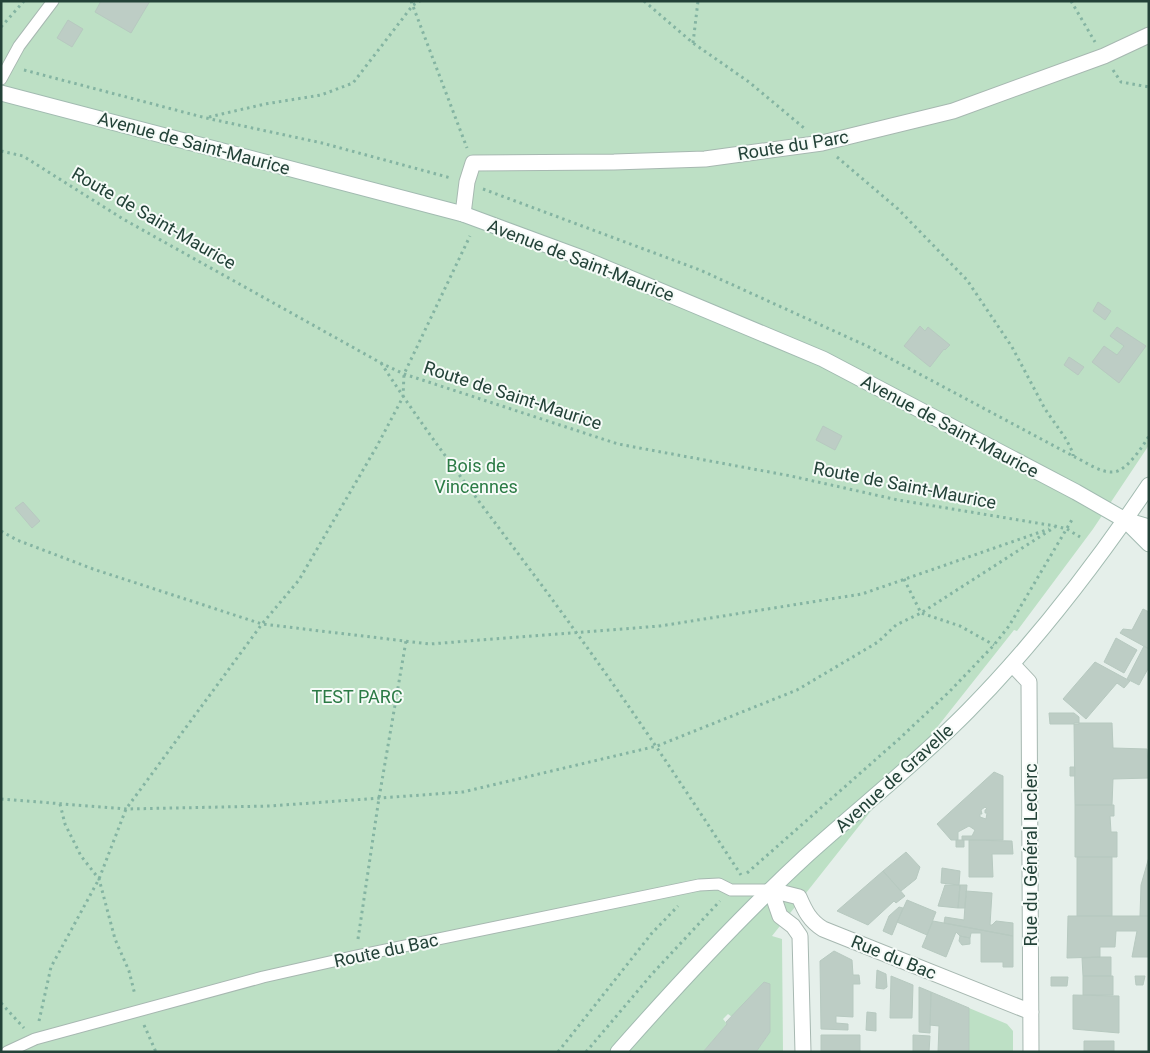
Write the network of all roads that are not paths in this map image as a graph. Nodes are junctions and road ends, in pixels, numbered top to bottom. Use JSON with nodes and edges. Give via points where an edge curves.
{"nodes":[{"id":1,"x":53,"y":1,"type":"edge"},
{"id":2,"x":1149,"y":35,"type":"edge"},
{"id":3,"x":1,"y":79,"type":"edge"},
{"id":4,"x":1,"y":92,"type":"edge"},
{"id":5,"x":464,"y":214,"type":"junction"},
{"id":6,"x":1149,"y":485,"type":"edge"},
{"id":7,"x":1125,"y":520,"type":"junction"},
{"id":8,"x":1149,"y":527,"type":"edge"},
{"id":9,"x":1149,"y":544,"type":"edge"},
{"id":10,"x":1012,"y":664,"type":"junction"},
{"id":11,"x":770,"y":890,"type":"junction"},
{"id":12,"x":817,"y":926,"type":"junction"},
{"id":13,"x":800,"y":936,"type":"junction"},
{"id":14,"x":1031,"y":1012,"type":"junction"},
{"id":15,"x":7,"y":1052,"type":"edge"},
{"id":16,"x":618,"y":1052,"type":"edge"},
{"id":17,"x":803,"y":1052,"type":"edge"},
{"id":18,"x":1031,"y":1052,"type":"edge"}],
"edges":[{"from":1,"to":3,"type":"lane","via":[[19,46]]},
{"from":2,"to":5,"type":"street","name":"Route du Parc","via":[[1104,56],[953,111],[822,143],[705,159],[473,163],[467,182]]},
{"from":4,"to":5,"type":"street","name":"Avenue de Saint-Maurice"},
{"from":5,"to":7,"type":"street","name":"Avenue de Saint-Maurice","via":[[582,258],[824,359]]},
{"from":6,"to":7,"type":"street","name":"Avenue de Gravelle"},
{"from":7,"to":8,"type":"street"},
{"from":7,"to":9,"type":"street"},
{"from":7,"to":10,"type":"street","name":"Avenue de Gravelle"},
{"from":10,"to":11,"type":"street","name":"Avenue de Gravelle","via":[[916,760]]},
{"from":10,"to":14,"type":"street","name":"Rue du Général Leclerc","via":[[1029,682]]},
{"from":11,"to":12,"type":"street","via":[[799,897]]},
{"from":11,"to":13,"type":"street","via":[[780,916]]},
{"from":11,"to":15,"type":"lane","name":"Route du Bac","via":[[731,890],[720,884],[698,885],[356,956],[35,1039]]},
{"from":11,"to":16,"type":"street","name":"Avenue de Gravelle","via":[[684,977]]},
{"from":12,"to":13,"type":"street"},
{"from":12,"to":14,"type":"street","name":"Rue du Bac"},
{"from":13,"to":17,"type":"street"},
{"from":14,"to":18,"type":"street","name":"Rue du Général Leclerc"}]}
